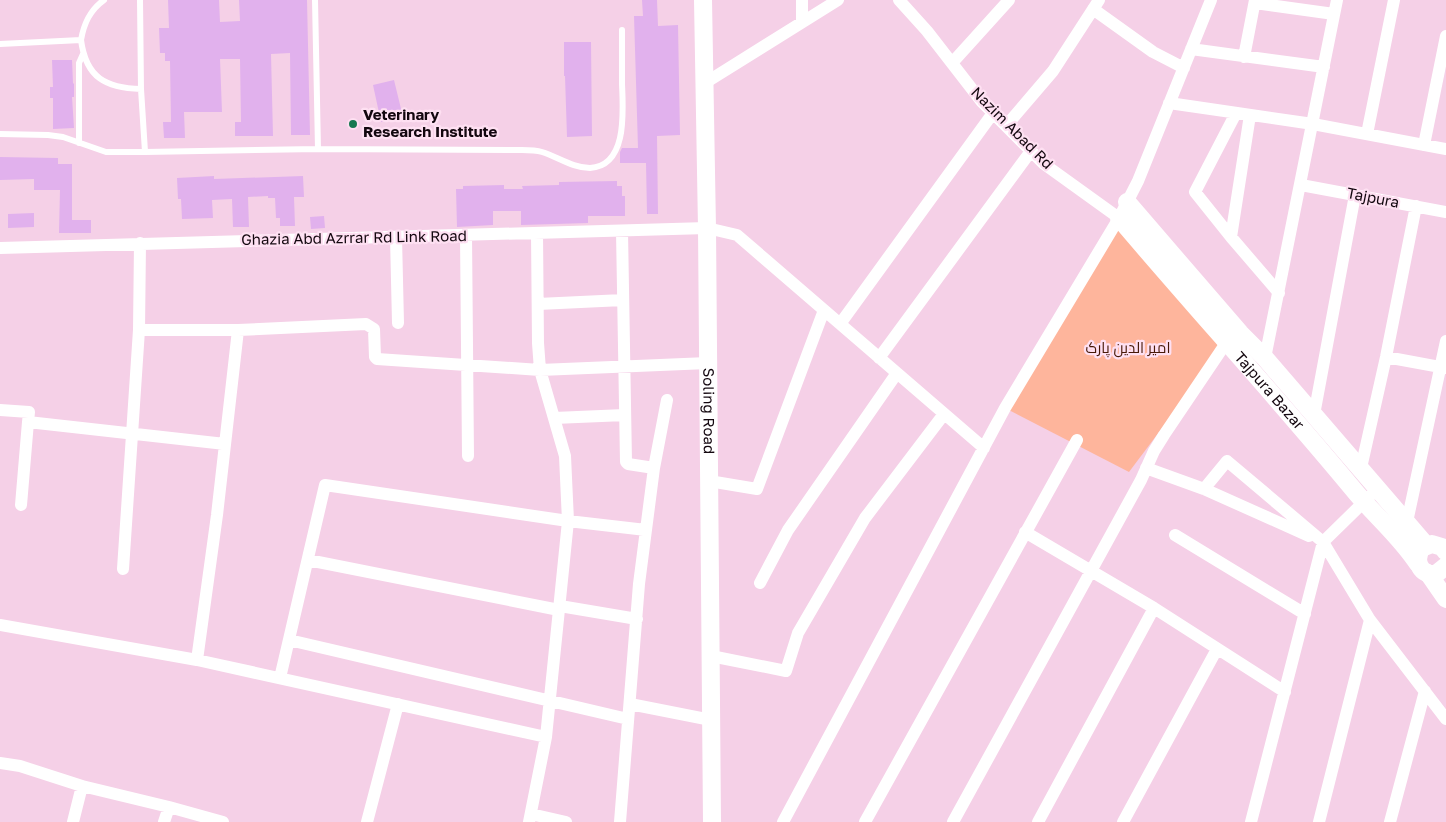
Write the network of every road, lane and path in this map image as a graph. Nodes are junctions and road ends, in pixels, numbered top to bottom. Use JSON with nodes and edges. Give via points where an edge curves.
{"nodes":[{"id":1,"x":104,"y":0,"type":"edge"},
{"id":2,"x":140,"y":0,"type":"edge"},
{"id":3,"x":315,"y":0,"type":"edge"},
{"id":4,"x":703,"y":0,"type":"edge"},
{"id":5,"x":802,"y":0,"type":"edge"},
{"id":6,"x":899,"y":0,"type":"edge"},
{"id":7,"x":1009,"y":0,"type":"edge"},
{"id":8,"x":1211,"y":0,"type":"edge"},
{"id":9,"x":1337,"y":0,"type":"edge"},
{"id":10,"x":1394,"y":0,"type":"edge"},
{"id":11,"x":1255,"y":1,"type":"edge"},
{"id":12,"x":831,"y":2,"type":"edge"},
{"id":13,"x":1096,"y":4,"type":"edge"},
{"id":14,"x":1334,"y":14,"type":"junction"},
{"id":15,"x":802,"y":22,"type":"junction"},
{"id":16,"x":622,"y":30,"type":"dead end"},
{"id":17,"x":1446,"y":36,"type":"edge"},
{"id":18,"x":81,"y":40,"type":"junction"},
{"id":19,"x":0,"y":44,"type":"edge"},
{"id":20,"x":1191,"y":50,"type":"junction"},
{"id":21,"x":82,"y":54,"type":"junction"},
{"id":22,"x":1244,"y":56,"type":"junction"},
{"id":23,"x":952,"y":62,"type":"junction"},
{"id":24,"x":1324,"y":67,"type":"junction"},
{"id":25,"x":1184,"y":68,"type":"junction"},
{"id":26,"x":705,"y":82,"type":"junction"},
{"id":27,"x":141,"y":89,"type":"junction"},
{"id":28,"x":1170,"y":102,"type":"junction"},
{"id":29,"x":1236,"y":112,"type":"junction"},
{"id":30,"x":993,"y":113,"type":"junction"},
{"id":31,"x":1250,"y":115,"type":"junction"},
{"id":32,"x":1313,"y":124,"type":"junction"},
{"id":33,"x":1006,"y":126,"type":"junction"},
{"id":34,"x":0,"y":134,"type":"edge"},
{"id":35,"x":1366,"y":134,"type":"junction"},
{"id":36,"x":79,"y":142,"type":"junction"},
{"id":37,"x":1424,"y":145,"type":"junction"},
{"id":38,"x":1446,"y":149,"type":"edge"},
{"id":39,"x":318,"y":150,"type":"junction"},
{"id":40,"x":1031,"y":151,"type":"junction"},
{"id":41,"x":145,"y":152,"type":"junction"},
{"id":42,"x":1301,"y":185,"type":"junction"},
{"id":43,"x":1355,"y":195,"type":"junction"},
{"id":44,"x":1127,"y":202,"type":"junction"},
{"id":45,"x":1416,"y":206,"type":"junction"},
{"id":46,"x":1446,"y":212,"type":"edge"},
{"id":47,"x":1119,"y":218,"type":"junction"},
{"id":48,"x":707,"y":228,"type":"junction"},
{"id":49,"x":622,"y":231,"type":"junction"},
{"id":50,"x":537,"y":233,"type":"junction"},
{"id":51,"x":466,"y":235,"type":"junction"},
{"id":52,"x":396,"y":237,"type":"junction"},
{"id":53,"x":1231,"y":237,"type":"junction"},
{"id":54,"x":140,"y":243,"type":"junction"},
{"id":55,"x":0,"y":248,"type":"edge"},
{"id":56,"x":1279,"y":293,"type":"junction"},
{"id":57,"x":624,"y":300,"type":"junction"},
{"id":58,"x":538,"y":304,"type":"junction"},
{"id":59,"x":824,"y":310,"type":"junction"},
{"id":60,"x":398,"y":323,"type":"dead end"},
{"id":61,"x":840,"y":324,"type":"junction"},
{"id":62,"x":139,"y":330,"type":"junction"},
{"id":63,"x":238,"y":330,"type":"junction"},
{"id":64,"x":1233,"y":338,"type":"junction"},
{"id":65,"x":1446,"y":341,"type":"edge"},
{"id":66,"x":1386,"y":357,"type":"junction"},
{"id":67,"x":879,"y":358,"type":"junction"},
{"id":68,"x":1265,"y":358,"type":"junction"},
{"id":69,"x":708,"y":363,"type":"junction"},
{"id":70,"x":468,"y":366,"type":"junction"},
{"id":71,"x":625,"y":366,"type":"junction"},
{"id":72,"x":1444,"y":368,"type":"edge"},
{"id":73,"x":540,"y":370,"type":"junction"},
{"id":74,"x":897,"y":373,"type":"junction"},
{"id":75,"x":668,"y":400,"type":"dead end"},
{"id":76,"x":0,"y":410,"type":"edge"},
{"id":77,"x":944,"y":414,"type":"junction"},
{"id":78,"x":625,"y":415,"type":"junction"},
{"id":79,"x":1314,"y":415,"type":"junction"},
{"id":80,"x":554,"y":418,"type":"junction"},
{"id":81,"x":28,"y":422,"type":"junction"},
{"id":82,"x":132,"y":435,"type":"junction"},
{"id":83,"x":1077,"y":440,"type":"dead end"},
{"id":84,"x":225,"y":444,"type":"junction"},
{"id":85,"x":984,"y":448,"type":"junction"},
{"id":86,"x":468,"y":456,"type":"dead end"},
{"id":87,"x":654,"y":468,"type":"junction"},
{"id":88,"x":1146,"y":468,"type":"junction"},
{"id":89,"x":1361,"y":468,"type":"junction"},
{"id":90,"x":709,"y":481,"type":"junction"},
{"id":91,"x":1378,"y":488,"type":"junction"},
{"id":92,"x":1204,"y":489,"type":"junction"},
{"id":93,"x":1363,"y":502,"type":"junction"},
{"id":94,"x":20,"y":505,"type":"dead end"},
{"id":95,"x":568,"y":521,"type":"junction"},
{"id":96,"x":1406,"y":522,"type":"junction"},
{"id":97,"x":646,"y":530,"type":"junction"},
{"id":98,"x":1026,"y":532,"type":"junction"},
{"id":99,"x":1175,"y":535,"type":"dead end"},
{"id":100,"x":1323,"y":542,"type":"junction"},
{"id":101,"x":308,"y":560,"type":"junction"},
{"id":102,"x":1442,"y":562,"type":"edge"},
{"id":103,"x":123,"y":568,"type":"dead end"},
{"id":104,"x":1091,"y":571,"type":"junction"},
{"id":105,"x":760,"y":583,"type":"dead end"},
{"id":106,"x":1446,"y":599,"type":"edge"},
{"id":107,"x":559,"y":608,"type":"junction"},
{"id":108,"x":1154,"y":608,"type":"junction"},
{"id":109,"x":1305,"y":614,"type":"junction"},
{"id":110,"x":636,"y":619,"type":"junction"},
{"id":111,"x":1370,"y":620,"type":"junction"},
{"id":112,"x":0,"y":625,"type":"edge"},
{"id":113,"x":289,"y":640,"type":"junction"},
{"id":114,"x":1217,"y":648,"type":"junction"},
{"id":115,"x":711,"y":656,"type":"junction"},
{"id":116,"x":197,"y":660,"type":"junction"},
{"id":117,"x":280,"y":678,"type":"junction"},
{"id":118,"x":1425,"y":691,"type":"junction"},
{"id":119,"x":1285,"y":692,"type":"junction"},
{"id":120,"x":550,"y":700,"type":"junction"},
{"id":121,"x":398,"y":704,"type":"junction"},
{"id":122,"x":630,"y":704,"type":"junction"},
{"id":123,"x":628,"y":718,"type":"junction"},
{"id":124,"x":1446,"y":719,"type":"edge"},
{"id":125,"x":711,"y":720,"type":"junction"},
{"id":126,"x":546,"y":737,"type":"junction"},
{"id":127,"x":0,"y":763,"type":"edge"},
{"id":128,"x":82,"y":786,"type":"junction"},
{"id":129,"x":169,"y":807,"type":"junction"},
{"id":130,"x":530,"y":818,"type":"edge"},
{"id":131,"x":72,"y":822,"type":"edge"},
{"id":132,"x":164,"y":822,"type":"edge"},
{"id":133,"x":223,"y":822,"type":"edge"},
{"id":134,"x":367,"y":822,"type":"edge"},
{"id":135,"x":566,"y":822,"type":"edge"},
{"id":136,"x":620,"y":822,"type":"edge"},
{"id":137,"x":712,"y":822,"type":"edge"},
{"id":138,"x":783,"y":822,"type":"edge"},
{"id":139,"x":865,"y":822,"type":"edge"},
{"id":140,"x":953,"y":822,"type":"edge"},
{"id":141,"x":1038,"y":822,"type":"edge"},
{"id":142,"x":1123,"y":822,"type":"edge"},
{"id":143,"x":1251,"y":822,"type":"edge"},
{"id":144,"x":1319,"y":822,"type":"edge"},
{"id":145,"x":1390,"y":822,"type":"edge"}],
"edges":[{"from":1,"to":18,"type":"lane","via":[[89,15]]},
{"from":2,"to":27,"type":"lane"},
{"from":3,"to":39,"type":"lane"},
{"from":4,"to":26,"type":"street","name":"Soling Road"},
{"from":5,"to":15,"type":"street"},
{"from":6,"to":23,"type":"street","name":"Nazim Abad Rd"},
{"from":7,"to":23,"type":"street"},
{"from":8,"to":20,"type":"street"},
{"from":9,"to":14,"type":"street"},
{"from":10,"to":35,"type":"street"},
{"from":11,"to":14,"type":"street"},
{"from":11,"to":22,"type":"street"},
{"from":12,"to":15,"type":"street"},
{"from":13,"to":25,"type":"street","via":[[1153,52]]},
{"from":13,"to":33,"type":"street","via":[[1053,71]]},
{"from":14,"to":24,"type":"street"},
{"from":15,"to":26,"type":"street"},
{"from":16,"to":39,"type":"lane","via":[[623,119],[620,140],[608,162],[599,166],[588,168],[541,151]]},
{"from":17,"to":37,"type":"street"},
{"from":18,"to":19,"type":"lane"},
{"from":18,"to":21,"type":"lane"},
{"from":20,"to":22,"type":"street"},
{"from":20,"to":25,"type":"street"},
{"from":21,"to":27,"type":"lane","via":[[100,80],[112,86]]},
{"from":21,"to":36,"type":"lane","via":[[79,63]]},
{"from":22,"to":24,"type":"street"},
{"from":23,"to":30,"type":"street","name":"Nazim Abad Rd"},
{"from":24,"to":32,"type":"street"},
{"from":25,"to":28,"type":"street"},
{"from":26,"to":48,"type":"street","name":"Soling Road"},
{"from":27,"to":41,"type":"lane"},
{"from":28,"to":29,"type":"street"},
{"from":28,"to":44,"type":"street"},
{"from":29,"to":31,"type":"street"},
{"from":29,"to":53,"type":"street","via":[[1195,192]]},
{"from":30,"to":33,"type":"street","name":"Nazim Abad Rd"},
{"from":30,"to":61,"type":"street"},
{"from":31,"to":32,"type":"street"},
{"from":31,"to":53,"type":"street"},
{"from":32,"to":35,"type":"street"},
{"from":32,"to":42,"type":"street"},
{"from":33,"to":40,"type":"street","name":"Nazim Abad Rd"},
{"from":34,"to":36,"type":"lane","via":[[48,135]]},
{"from":35,"to":37,"type":"street"},
{"from":36,"to":41,"type":"lane","via":[[106,152]]},
{"from":37,"to":38,"type":"street"},
{"from":39,"to":41,"type":"lane"},
{"from":40,"to":47,"type":"street","name":"Nazim Abad Rd"},
{"from":40,"to":67,"type":"street"},
{"from":42,"to":43,"type":"street","name":"Tajpura"},
{"from":42,"to":56,"type":"street"},
{"from":43,"to":45,"type":"street","name":"Tajpura"},
{"from":43,"to":79,"type":"street"},
{"from":44,"to":47,"type":"street"},
{"from":44,"to":64,"type":"street","name":"Tajpura Bazar"},
{"from":45,"to":46,"type":"street","name":"Tajpura"},
{"from":45,"to":66,"type":"street"},
{"from":47,"to":64,"type":"street","name":"Tajpura Bazar"},
{"from":47,"to":85,"type":"street"},
{"from":48,"to":49,"type":"street","name":"Ghazia Abd Azrrar Rd Link Road"},
{"from":48,"to":59,"type":"street","name":"Ghazia Abd Azrrar Rd Link Road","via":[[737,235]]},
{"from":48,"to":69,"type":"street","name":"Soling Road"},
{"from":49,"to":50,"type":"street","name":"Ghazia Abd Azrrar Rd Link Road"},
{"from":49,"to":57,"type":"street"},
{"from":50,"to":51,"type":"street","name":"Ghazia Abd Azrrar Rd Link Road"},
{"from":50,"to":58,"type":"street"},
{"from":51,"to":52,"type":"street","name":"Ghazia Abd Azrrar Rd Link Road"},
{"from":51,"to":70,"type":"street"},
{"from":52,"to":54,"type":"street","name":"Ghazia Abd Azrrar Rd Link Road"},
{"from":52,"to":60,"type":"street"},
{"from":53,"to":56,"type":"street"},
{"from":54,"to":55,"type":"street","name":"Ghazia Abd Azrrar Rd Link Road"},
{"from":54,"to":62,"type":"street"},
{"from":56,"to":68,"type":"street"},
{"from":57,"to":58,"type":"street"},
{"from":57,"to":71,"type":"street"},
{"from":58,"to":73,"type":"street"},
{"from":59,"to":61,"type":"street","name":"Ghazia Abd Azrrar Rd Link Road"},
{"from":59,"to":90,"type":"street","via":[[757,489]]},
{"from":61,"to":67,"type":"street","name":"Ghazia Abd Azrrar Rd Link Road"},
{"from":62,"to":63,"type":"street"},
{"from":62,"to":82,"type":"street"},
{"from":63,"to":70,"type":"street","via":[[366,324],[374,329],[377,360]]},
{"from":63,"to":84,"type":"street"},
{"from":64,"to":68,"type":"street","name":"Tajpura Bazar"},
{"from":64,"to":88,"type":"street","via":[[1164,435]]},
{"from":64,"to":93,"type":"street","name":"Tajpura Bazar","via":[[1266,385]]},
{"from":65,"to":72,"type":"street"},
{"from":66,"to":72,"type":"street"},
{"from":66,"to":89,"type":"street"},
{"from":67,"to":74,"type":"street","name":"Ghazia Abd Azrrar Rd Link Road"},
{"from":68,"to":79,"type":"street","name":"Tajpura Bazar"},
{"from":69,"to":71,"type":"street"},
{"from":69,"to":90,"type":"street","name":"Soling Road"},
{"from":70,"to":73,"type":"street"},
{"from":70,"to":86,"type":"street"},
{"from":71,"to":73,"type":"street"},
{"from":71,"to":78,"type":"street"},
{"from":72,"to":96,"type":"street"},
{"from":73,"to":80,"type":"street"},
{"from":74,"to":77,"type":"street","name":"Ghazia Abd Azrrar Rd Link Road"},
{"from":74,"to":105,"type":"street","via":[[788,530]]},
{"from":75,"to":87,"type":"street"},
{"from":76,"to":81,"type":"street","via":[[29,412]]},
{"from":77,"to":85,"type":"street","name":"Ghazia Abd Azrrar Rd Link Road"},
{"from":77,"to":115,"type":"street","via":[[865,518],[798,633],[786,671]]},
{"from":78,"to":80,"type":"street"},
{"from":78,"to":87,"type":"street","via":[[626,462]]},
{"from":79,"to":89,"type":"street","name":"Tajpura Bazar"},
{"from":80,"to":95,"type":"street","via":[[565,456]]},
{"from":81,"to":82,"type":"street"},
{"from":81,"to":94,"type":"street"},
{"from":82,"to":84,"type":"street"},
{"from":82,"to":103,"type":"street"},
{"from":83,"to":98,"type":"street"},
{"from":84,"to":116,"type":"street"},
{"from":85,"to":138,"type":"street"},
{"from":87,"to":97,"type":"street"},
{"from":88,"to":92,"type":"street"},
{"from":88,"to":104,"type":"street"},
{"from":89,"to":91,"type":"street","name":"Tajpura Bazar"},
{"from":90,"to":115,"type":"street","name":"Soling Road"},
{"from":91,"to":93,"type":"street"},
{"from":91,"to":96,"type":"street","name":"Tajpura Bazar"},
{"from":92,"to":100,"type":"street"},
{"from":92,"to":100,"type":"street","via":[[1227,461]]},
{"from":93,"to":100,"type":"street"},
{"from":93,"to":102,"type":"street","name":"Tajpura Bazar"},
{"from":95,"to":97,"type":"street"},
{"from":95,"to":101,"type":"street","via":[[328,485],[324,487]]},
{"from":95,"to":107,"type":"street"},
{"from":96,"to":102,"type":"street","name":"Tajpura Bazar","via":[[1426,545],[1419,553]]},
{"from":97,"to":110,"type":"street"},
{"from":98,"to":104,"type":"street"},
{"from":98,"to":139,"type":"street"},
{"from":99,"to":109,"type":"street"},
{"from":100,"to":109,"type":"street"},
{"from":100,"to":111,"type":"street"},
{"from":101,"to":107,"type":"street"},
{"from":101,"to":113,"type":"street"},
{"from":102,"to":106,"type":"street","name":"Tajpura Bazar"},
{"from":104,"to":108,"type":"street"},
{"from":104,"to":140,"type":"street"},
{"from":107,"to":110,"type":"street"},
{"from":107,"to":120,"type":"street"},
{"from":108,"to":114,"type":"street"},
{"from":108,"to":141,"type":"street"},
{"from":109,"to":119,"type":"street"},
{"from":110,"to":122,"type":"street"},
{"from":111,"to":118,"type":"street"},
{"from":111,"to":144,"type":"street"},
{"from":112,"to":116,"type":"street"},
{"from":113,"to":117,"type":"street"},
{"from":113,"to":120,"type":"street"},
{"from":114,"to":119,"type":"street"},
{"from":114,"to":142,"type":"street"},
{"from":115,"to":125,"type":"street","name":"Soling Road"},
{"from":116,"to":117,"type":"street"},
{"from":117,"to":121,"type":"street"},
{"from":118,"to":124,"type":"street"},
{"from":118,"to":145,"type":"street"},
{"from":119,"to":143,"type":"street"},
{"from":120,"to":123,"type":"street"},
{"from":120,"to":126,"type":"street"},
{"from":121,"to":126,"type":"street"},
{"from":121,"to":134,"type":"street"},
{"from":122,"to":123,"type":"street"},
{"from":122,"to":125,"type":"street"},
{"from":123,"to":136,"type":"street"},
{"from":125,"to":137,"type":"street","name":"Soling Road"},
{"from":126,"to":130,"type":"street"},
{"from":127,"to":128,"type":"street","via":[[20,766]]},
{"from":128,"to":129,"type":"street"},
{"from":128,"to":131,"type":"street"},
{"from":129,"to":132,"type":"street"},
{"from":129,"to":133,"type":"street"},
{"from":130,"to":135,"type":"street"}]}
